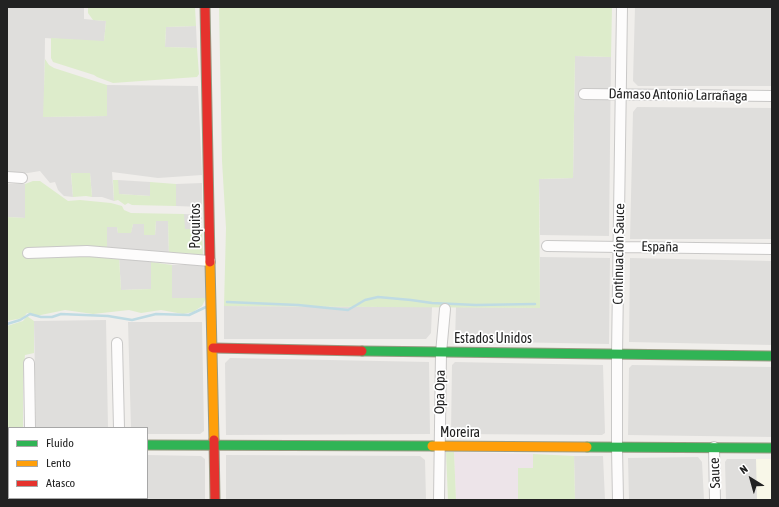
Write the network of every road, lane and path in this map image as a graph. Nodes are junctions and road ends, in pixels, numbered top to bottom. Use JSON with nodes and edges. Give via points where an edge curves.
{"nodes":[{"id":1,"x":205,"y":7,"type":"edge"},
{"id":2,"x":622,"y":7,"type":"edge"},
{"id":3,"x":584,"y":94,"type":"dead end"},
{"id":4,"x":621,"y":94,"type":"junction"},
{"id":5,"x":772,"y":96,"type":"edge"},
{"id":6,"x":7,"y":177,"type":"edge"},
{"id":7,"x":22,"y":178,"type":"dead end"},
{"id":8,"x":548,"y":246,"type":"dead end"},
{"id":9,"x":619,"y":246,"type":"junction"},
{"id":10,"x":772,"y":249,"type":"edge"},
{"id":11,"x":28,"y":253,"type":"dead end"},
{"id":12,"x":210,"y":261,"type":"junction"},
{"id":13,"x":445,"y":309,"type":"dead end"},
{"id":14,"x":117,"y":343,"type":"dead end"},
{"id":15,"x":213,"y":348,"type":"junction"},
{"id":16,"x":441,"y":353,"type":"junction"},
{"id":17,"x":617,"y":354,"type":"junction"},
{"id":18,"x":772,"y":356,"type":"edge"},
{"id":19,"x":29,"y":363,"type":"dead end"},
{"id":20,"x":30,"y":427,"type":"edge"},
{"id":21,"x":119,"y":427,"type":"edge"},
{"id":22,"x":148,"y":445,"type":"edge"},
{"id":23,"x":214,"y":445,"type":"junction"},
{"id":24,"x":440,"y":447,"type":"junction"},
{"id":25,"x":714,"y":447,"type":"junction"},
{"id":26,"x":617,"y":448,"type":"junction"},
{"id":27,"x":772,"y":448,"type":"edge"},
{"id":28,"x":215,"y":500,"type":"edge"},
{"id":29,"x":439,"y":500,"type":"edge"},
{"id":30,"x":618,"y":500,"type":"edge"},
{"id":31,"x":715,"y":500,"type":"edge"}],
"edges":[{"from":1,"to":12,"type":"street","name":"Poquitos"},
{"from":2,"to":4,"type":"street","name":"Continuación Sauce"},
{"from":3,"to":4,"type":"street","name":"Dámaso Antonio Larrañaga"},
{"from":4,"to":5,"type":"street","name":"Dámaso Antonio Larrañaga"},
{"from":4,"to":9,"type":"street","name":"Continuación Sauce"},
{"from":6,"to":7,"type":"street"},
{"from":8,"to":9,"type":"street","name":"España"},
{"from":9,"to":10,"type":"street","name":"España"},
{"from":9,"to":17,"type":"street","name":"Continuación Sauce"},
{"from":11,"to":12,"type":"street","via":[[87,251]]},
{"from":12,"to":15,"type":"street","name":"Poquitos"},
{"from":13,"to":16,"type":"street","name":"Opa Opa"},
{"from":14,"to":21,"type":"street"},
{"from":15,"to":16,"type":"street","name":"Estados Unidos"},
{"from":15,"to":23,"type":"street","name":"Poquitos"},
{"from":16,"to":17,"type":"street","name":"Estados Unidos"},
{"from":16,"to":24,"type":"street","name":"Opa Opa"},
{"from":17,"to":18,"type":"street","name":"Estados Unidos"},
{"from":17,"to":26,"type":"street","name":"Continuación Sauce"},
{"from":19,"to":20,"type":"street"},
{"from":22,"to":23,"type":"street","name":"Moreira"},
{"from":23,"to":24,"type":"street","name":"Moreira"},
{"from":23,"to":28,"type":"street","name":"Poquitos"},
{"from":24,"to":26,"type":"street","name":"Moreira"},
{"from":24,"to":29,"type":"street","name":"Opa Opa"},
{"from":25,"to":26,"type":"street","name":"Moreira"},
{"from":25,"to":27,"type":"street","name":"Moreira"},
{"from":25,"to":31,"type":"street","name":"Sauce"},
{"from":26,"to":30,"type":"street","name":"Continuación Sauce"}]}
